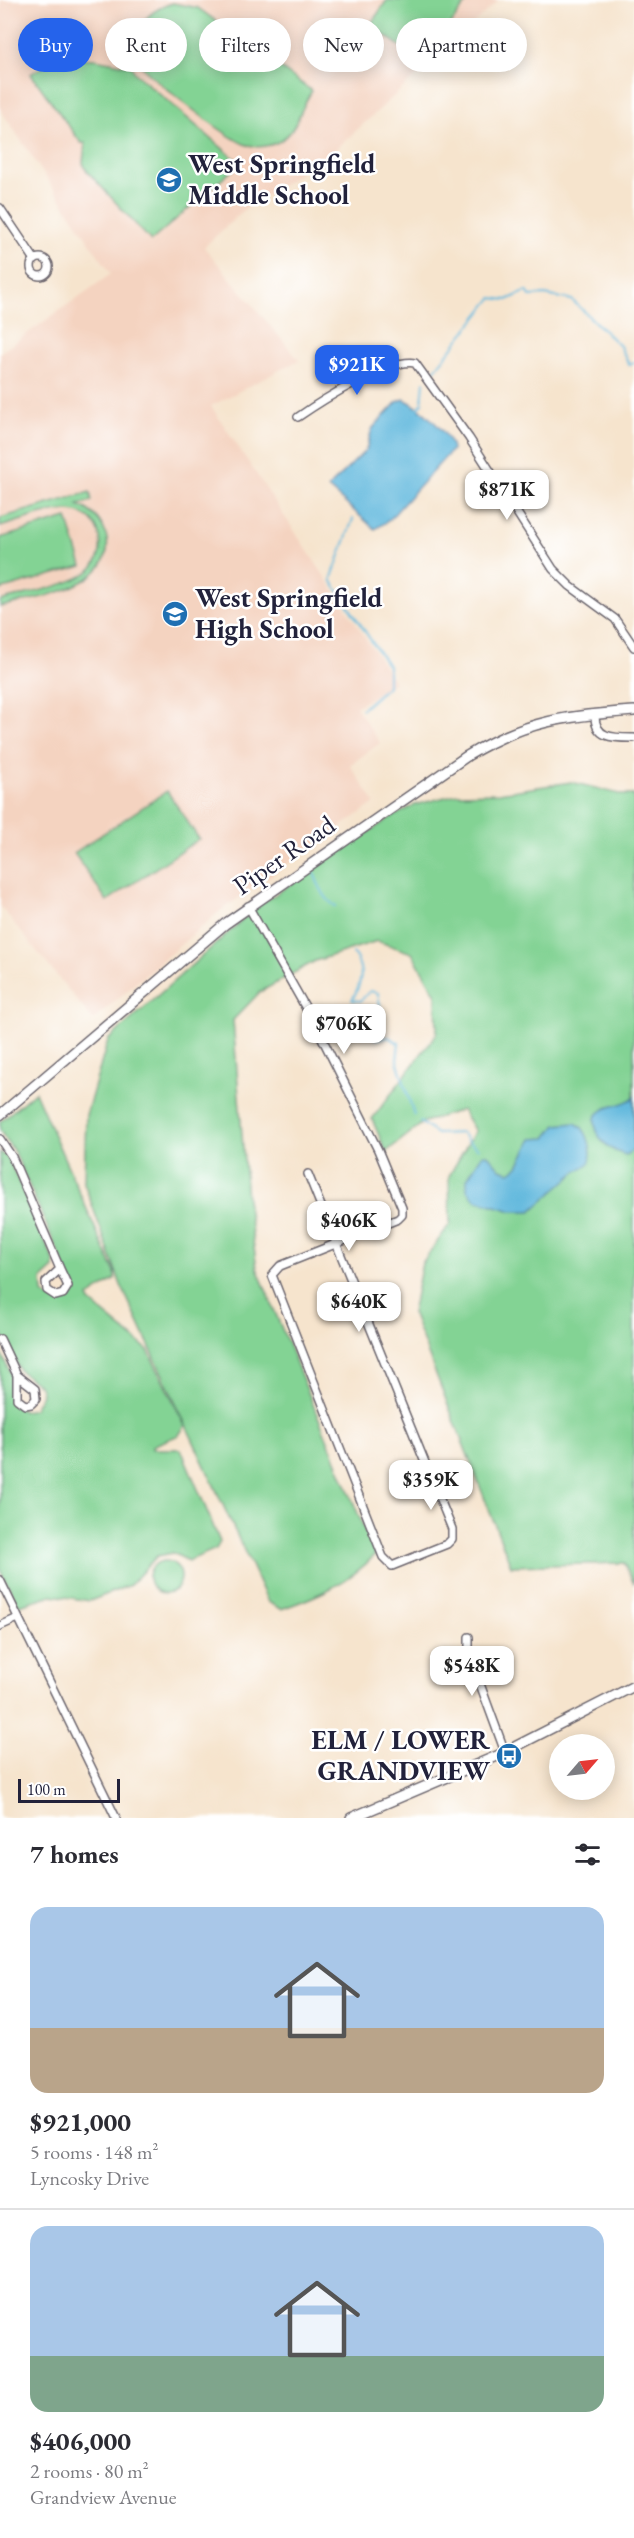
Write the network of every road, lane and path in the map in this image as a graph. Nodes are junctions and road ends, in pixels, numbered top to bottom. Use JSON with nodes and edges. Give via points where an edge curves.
{"nodes":[{"id":1,"x":0,"y":208,"type":"edge"},
{"id":2,"x":34,"y":260,"type":"dead end"},
{"id":3,"x":298,"y":417,"type":"dead end"},
{"id":4,"x":634,"y":647,"type":"edge"},
{"id":5,"x":634,"y":711,"type":"edge"},
{"id":6,"x":595,"y":714,"type":"junction"},
{"id":7,"x":634,"y":738,"type":"edge"},
{"id":8,"x":248,"y":906,"type":"junction"},
{"id":9,"x":0,"y":1115,"type":"edge"},
{"id":10,"x":0,"y":1139,"type":"edge"},
{"id":11,"x":308,"y":1174,"type":"dead end"},
{"id":12,"x":336,"y":1244,"type":"junction"},
{"id":13,"x":60,"y":1269,"type":"dead end"},
{"id":14,"x":0,"y":1339,"type":"edge"},
{"id":15,"x":17,"y":1375,"type":"dead end"},
{"id":16,"x":0,"y":1580,"type":"edge"},
{"id":17,"x":18,"y":1618,"type":"junction"},
{"id":18,"x":0,"y":1626,"type":"edge"},
{"id":19,"x":469,"y":1637,"type":"dead end"},
{"id":20,"x":634,"y":1686,"type":"edge"},
{"id":21,"x":505,"y":1752,"type":"junction"},
{"id":22,"x":364,"y":1816,"type":"edge"},
{"id":23,"x":116,"y":1818,"type":"edge"},
{"id":24,"x":351,"y":1818,"type":"edge"}],
"edges":[{"from":1,"to":2,"type":"street"},
{"from":3,"to":4,"type":"street","via":[[371,375],[397,363],[415,363],[470,438],[553,569],[615,619]]},
{"from":5,"to":6,"type":"main road","name":"Piper Road"},
{"from":6,"to":7,"type":"street","via":[[594,724],[607,737]]},
{"from":6,"to":8,"type":"main road","name":"Piper Road","via":[[536,723],[484,746]]},
{"from":8,"to":9,"type":"main road","name":"Piper Road"},
{"from":8,"to":12,"type":"street","via":[[299,993],[402,1206],[402,1215]]},
{"from":10,"to":13,"type":"street"},
{"from":11,"to":12,"type":"street"},
{"from":12,"to":12,"type":"street","via":[[277,1268],[272,1275],[383,1557],[390,1565],[440,1548],[452,1540],[452,1529]]},
{"from":14,"to":15,"type":"street"},
{"from":16,"to":17,"type":"street"},
{"from":17,"to":18,"type":"street"},
{"from":17,"to":23,"type":"street"},
{"from":19,"to":21,"type":"street","via":[[469,1653]]},
{"from":20,"to":21,"type":"main road"},
{"from":21,"to":22,"type":"main road"},
{"from":22,"to":24,"type":"main road"}]}
